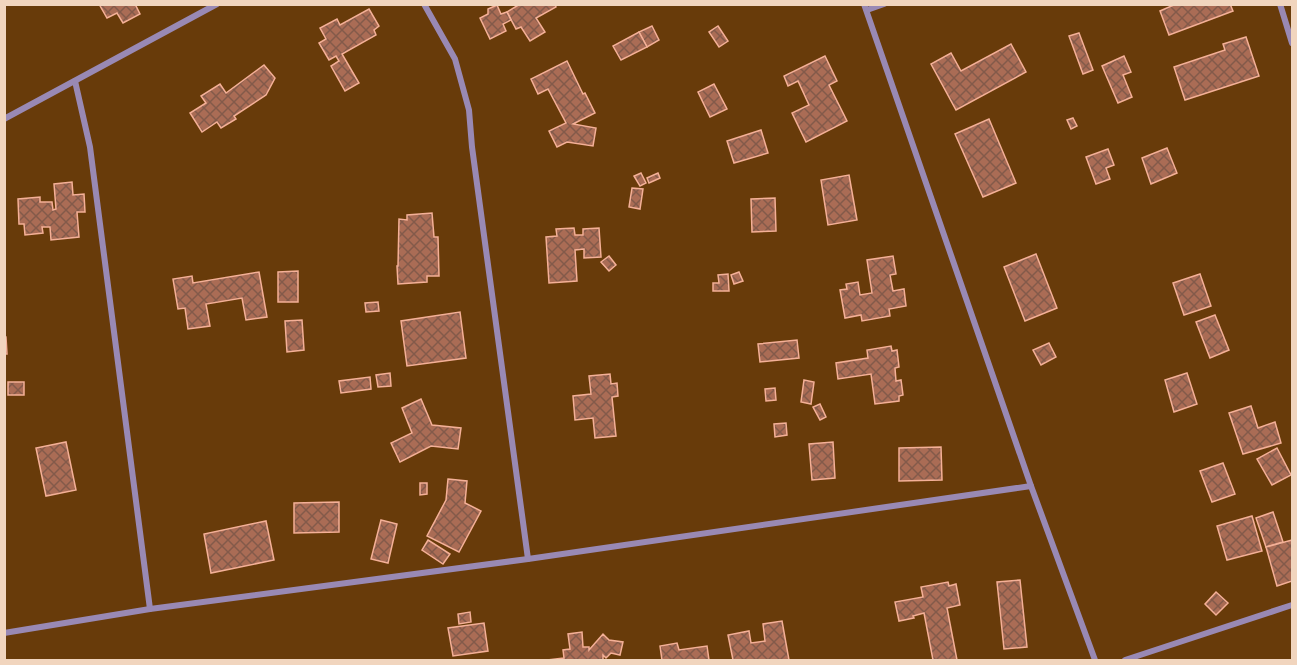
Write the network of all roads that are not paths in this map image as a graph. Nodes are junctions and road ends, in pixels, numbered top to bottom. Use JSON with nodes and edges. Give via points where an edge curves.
{"nodes":[{"id":1,"x":217,"y":4,"type":"edge"},
{"id":2,"x":424,"y":4,"type":"edge"},
{"id":3,"x":884,"y":4,"type":"edge"},
{"id":4,"x":1280,"y":4,"type":"edge"},
{"id":5,"x":866,"y":7,"type":"edge"},
{"id":6,"x":1293,"y":43,"type":"edge"},
{"id":7,"x":75,"y":81,"type":"junction"},
{"id":8,"x":4,"y":119,"type":"edge"},
{"id":9,"x":1031,"y":486,"type":"junction"},
{"id":10,"x":528,"y":559,"type":"junction"},
{"id":11,"x":1293,"y":605,"type":"edge"},
{"id":12,"x":150,"y":609,"type":"junction"},
{"id":13,"x":4,"y":633,"type":"edge"},
{"id":14,"x":1095,"y":660,"type":"edge"},
{"id":15,"x":1125,"y":660,"type":"edge"}],
"edges":[{"from":1,"to":7,"type":"street"},
{"from":2,"to":10,"type":"street","via":[[455,59],[469,110]]},
{"from":3,"to":5,"type":"street"},
{"from":4,"to":6,"type":"street"},
{"from":5,"to":9,"type":"street"},
{"from":7,"to":8,"type":"street"},
{"from":7,"to":12,"type":"street","via":[[90,147]]},
{"from":9,"to":10,"type":"street"},
{"from":9,"to":14,"type":"street"},
{"from":10,"to":12,"type":"street"},
{"from":11,"to":15,"type":"street"},
{"from":12,"to":13,"type":"street"}]}
